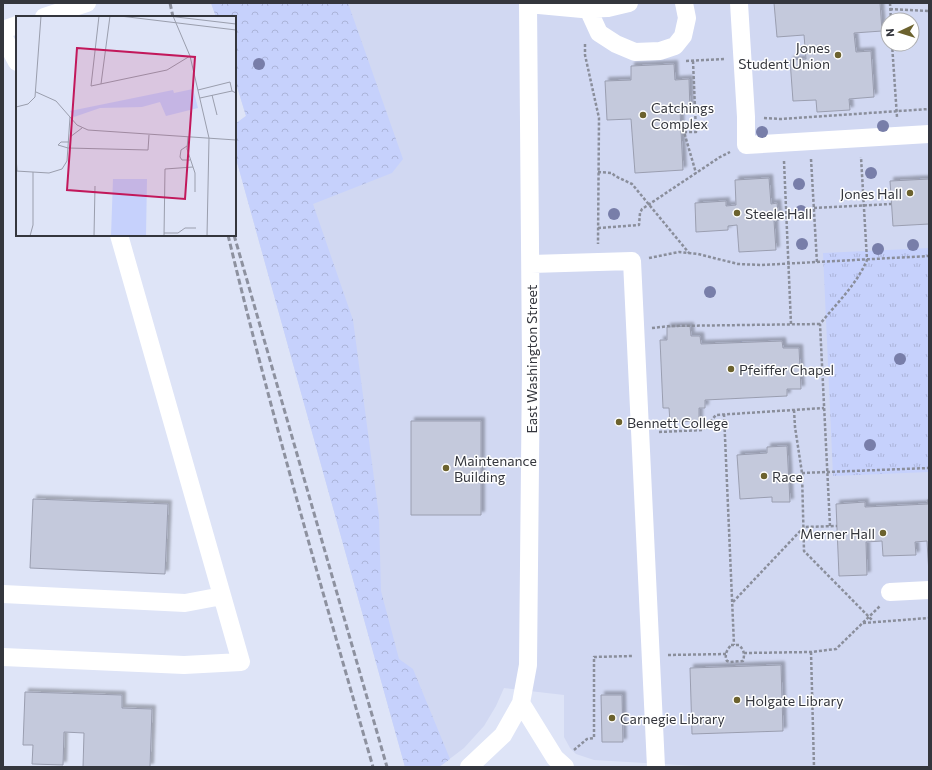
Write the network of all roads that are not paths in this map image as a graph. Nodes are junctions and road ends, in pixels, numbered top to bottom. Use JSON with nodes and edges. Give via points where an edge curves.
{"nodes":[{"id":1,"x":87,"y":3,"type":"edge"},
{"id":2,"x":528,"y":3,"type":"edge"},
{"id":3,"x":629,"y":3,"type":"edge"},
{"id":4,"x":684,"y":3,"type":"edge"},
{"id":5,"x":739,"y":3,"type":"edge"},
{"id":6,"x":588,"y":9,"type":"junction"},
{"id":7,"x":47,"y":16,"type":"edge"},
{"id":8,"x":16,"y":26,"type":"edge"},
{"id":9,"x":3,"y":30,"type":"edge"},
{"id":10,"x":3,"y":36,"type":"edge"},
{"id":11,"x":16,"y":60,"type":"edge"},
{"id":12,"x":929,"y":134,"type":"edge"},
{"id":13,"x":119,"y":236,"type":"edge"},
{"id":14,"x":531,"y":264,"type":"junction"},
{"id":15,"x":929,"y":590,"type":"edge"},
{"id":16,"x":890,"y":592,"type":"road end"},
{"id":17,"x":3,"y":594,"type":"edge"},
{"id":18,"x":222,"y":596,"type":"junction"},
{"id":19,"x":3,"y":657,"type":"edge"},
{"id":20,"x":520,"y":703,"type":"junction"},
{"id":21,"x":568,"y":760,"type":"edge"},
{"id":22,"x":469,"y":767,"type":"edge"},
{"id":23,"x":656,"y":767,"type":"edge"}],
"edges":[{"from":1,"to":7,"type":"street"},
{"from":2,"to":6,"type":"street"},
{"from":2,"to":14,"type":"street","name":"East Washington Street"},
{"from":3,"to":6,"type":"street"},
{"from":4,"to":6,"type":"street","via":[[687,18],[683,36],[675,46],[660,51],[635,52],[616,44],[599,33]]},
{"from":5,"to":12,"type":"street","via":[[746,145]]},
{"from":8,"to":9,"type":"street"},
{"from":10,"to":11,"type":"street"},
{"from":13,"to":18,"type":"street"},
{"from":14,"to":20,"type":"street","name":"East Washington Street","via":[[528,665]]},
{"from":14,"to":23,"type":"street","via":[[632,261]]},
{"from":15,"to":16,"type":"street"},
{"from":17,"to":18,"type":"street","via":[[185,603]]},
{"from":18,"to":19,"type":"street","via":[[241,662],[184,665]]},
{"from":20,"to":21,"type":"street","via":[[555,758]]},
{"from":20,"to":22,"type":"street","name":"East Washington Street","via":[[503,735]]}]}
